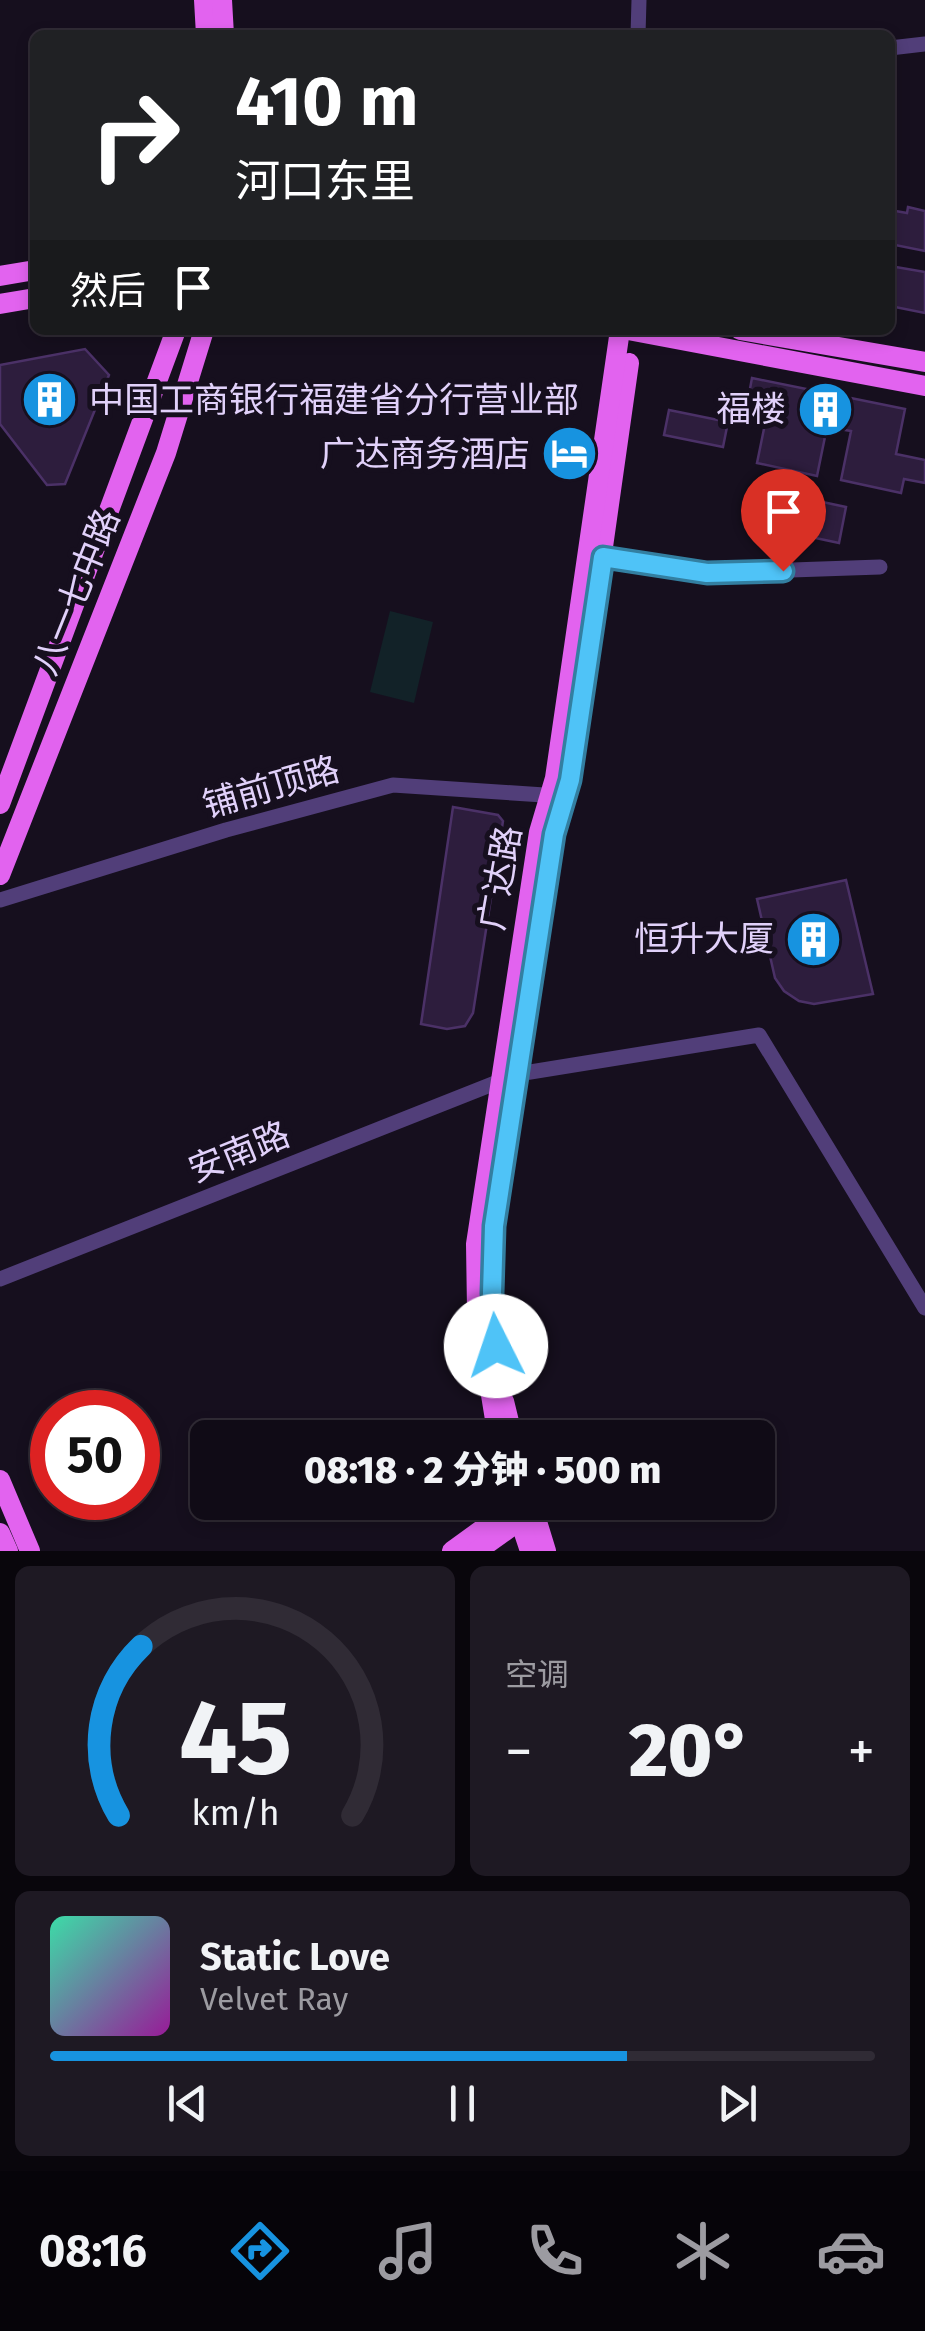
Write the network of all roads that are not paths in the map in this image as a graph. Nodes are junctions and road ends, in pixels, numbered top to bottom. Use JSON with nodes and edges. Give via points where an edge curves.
{"nodes":[{"id":1,"x":204,"y":0,"type":"edge"},
{"id":2,"x":222,"y":0,"type":"edge"},
{"id":3,"x":639,"y":0,"type":"edge"},
{"id":4,"x":206,"y":30,"type":"edge"},
{"id":5,"x":224,"y":30,"type":"edge"},
{"id":6,"x":638,"y":30,"type":"edge"},
{"id":7,"x":925,"y":44,"type":"edge"},
{"id":8,"x":895,"y":47,"type":"edge"},
{"id":9,"x":30,"y":271,"type":"edge"},
{"id":10,"x":0,"y":276,"type":"edge"},
{"id":11,"x":30,"y":299,"type":"edge"},
{"id":12,"x":0,"y":304,"type":"edge"},
{"id":13,"x":157,"y":335,"type":"edge"},
{"id":14,"x":174,"y":335,"type":"edge"},
{"id":15,"x":203,"y":335,"type":"edge"},
{"id":16,"x":218,"y":335,"type":"edge"},
{"id":17,"x":628,"y":335,"type":"edge"},
{"id":18,"x":628,"y":335,"type":"edge"},
{"id":19,"x":655,"y":335,"type":"edge"},
{"id":20,"x":769,"y":335,"type":"edge"},
{"id":21,"x":925,"y":362,"type":"edge"},
{"id":22,"x":164,"y":365,"type":"junction"},
{"id":23,"x":194,"y":370,"type":"junction"},
{"id":24,"x":925,"y":386,"type":"edge"},
{"id":25,"x":603,"y":557,"type":"junction"},
{"id":26,"x":880,"y":567,"type":"dead end"},
{"id":27,"x":558,"y":796,"type":"junction"},
{"id":28,"x":0,"y":804,"type":"edge"},
{"id":29,"x":0,"y":875,"type":"edge"},
{"id":30,"x":0,"y":900,"type":"edge"},
{"id":31,"x":509,"y":1077,"type":"junction"},
{"id":32,"x":0,"y":1279,"type":"edge"},
{"id":33,"x":925,"y":1308,"type":"edge"},
{"id":34,"x":495,"y":1420,"type":"edge"},
{"id":35,"x":509,"y":1420,"type":"edge"},
{"id":36,"x":0,"y":1480,"type":"edge"},
{"id":37,"x":502,"y":1520,"type":"edge"},
{"id":38,"x":509,"y":1520,"type":"edge"},
{"id":39,"x":524,"y":1520,"type":"edge"},
{"id":40,"x":529,"y":1520,"type":"edge"},
{"id":41,"x":0,"y":1533,"type":"edge"},
{"id":42,"x":8,"y":1551,"type":"edge"},
{"id":43,"x":30,"y":1551,"type":"edge"},
{"id":44,"x":452,"y":1551,"type":"edge"},
{"id":45,"x":477,"y":1551,"type":"edge"},
{"id":46,"x":530,"y":1551,"type":"edge"},
{"id":47,"x":546,"y":1551,"type":"edge"}],
"edges":[{"from":1,"to":4,"type":"main road"},
{"from":2,"to":5,"type":"main road"},
{"from":3,"to":6,"type":"street"},
{"from":7,"to":8,"type":"street"},
{"from":9,"to":10,"type":"main road"},
{"from":11,"to":12,"type":"main road"},
{"from":13,"to":22,"type":"main road"},
{"from":14,"to":22,"type":"main road","name":"八一七中路"},
{"from":15,"to":23,"type":"main road","name":"八一七中路"},
{"from":16,"to":23,"type":"main road"},
{"from":17,"to":25,"type":"main road","name":"广达路"},
{"from":18,"to":27,"type":"main road","name":"广达路"},
{"from":19,"to":24,"type":"main road"},
{"from":20,"to":21,"type":"main road"},
{"from":22,"to":28,"type":"main road","name":"八一七中路"},
{"from":23,"to":29,"type":"main road","name":"八一七中路"},
{"from":25,"to":26,"type":"street","via":[[707,573]]},
{"from":25,"to":27,"type":"main road","name":"广达路"},
{"from":27,"to":30,"type":"street","name":"铺前顶路","via":[[393,785]]},
{"from":27,"to":31,"type":"main road","name":"广达路","via":[[539,832]]},
{"from":31,"to":32,"type":"street","name":"安南路"},
{"from":31,"to":33,"type":"street","name":"安南路","via":[[759,1035]]},
{"from":31,"to":34,"type":"main road","name":"广达路","via":[[480,1212],[475,1270]]},
{"from":31,"to":35,"type":"main road","name":"广达路","via":[[492,1276],[498,1370]]},
{"from":36,"to":43,"type":"main road"},
{"from":37,"to":44,"type":"main road"},
{"from":38,"to":45,"type":"main road"},
{"from":39,"to":46,"type":"main road"},
{"from":40,"to":47,"type":"main road"},
{"from":41,"to":42,"type":"main road"}]}
